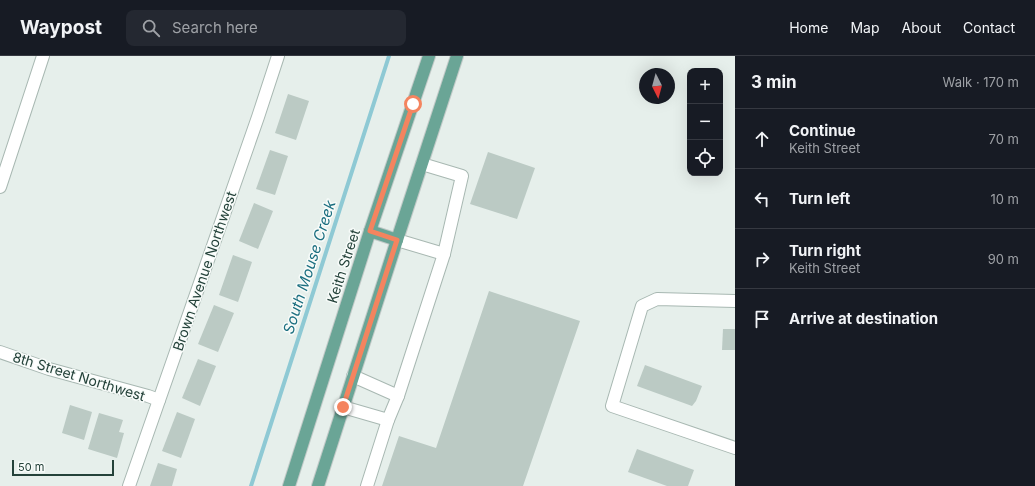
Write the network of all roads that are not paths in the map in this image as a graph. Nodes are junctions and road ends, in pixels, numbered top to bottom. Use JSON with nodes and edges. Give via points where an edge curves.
{"nodes":[{"id":1,"x":43,"y":56,"type":"edge"},
{"id":2,"x":278,"y":56,"type":"edge"},
{"id":3,"x":429,"y":56,"type":"edge"},
{"id":4,"x":457,"y":56,"type":"edge"},
{"id":5,"x":422,"y":164,"type":"junction"},
{"id":6,"x":3,"y":170,"type":"edge"},
{"id":7,"x":0,"y":187,"type":"edge"},
{"id":8,"x":370,"y":231,"type":"junction"},
{"id":9,"x":397,"y":240,"type":"junction"},
{"id":10,"x":444,"y":254,"type":"junction"},
{"id":11,"x":735,"y":301,"type":"edge"},
{"id":12,"x":0,"y":352,"type":"edge"},
{"id":13,"x":353,"y":376,"type":"junction"},
{"id":14,"x":398,"y":396,"type":"junction"},
{"id":15,"x":159,"y":400,"type":"junction"},
{"id":16,"x":343,"y":407,"type":"junction"},
{"id":17,"x":388,"y":420,"type":"junction"},
{"id":18,"x":735,"y":448,"type":"edge"},
{"id":19,"x":129,"y":486,"type":"edge"},
{"id":20,"x":289,"y":486,"type":"edge"},
{"id":21,"x":318,"y":486,"type":"edge"},
{"id":22,"x":367,"y":486,"type":"edge"}],
"edges":[{"from":1,"to":6,"type":"street"},
{"from":2,"to":15,"type":"street","name":"Brown Avenue Northwest"},
{"from":3,"to":8,"type":"main road","name":"Keith Street"},
{"from":4,"to":5,"type":"main road"},
{"from":5,"to":9,"type":"main road"},
{"from":5,"to":10,"type":"street","via":[[462,176]]},
{"from":6,"to":7,"type":"street"},
{"from":8,"to":9,"type":"main road"},
{"from":8,"to":20,"type":"main road","name":"Keith Street"},
{"from":9,"to":10,"type":"street"},
{"from":9,"to":13,"type":"main road"},
{"from":10,"to":14,"type":"street"},
{"from":11,"to":18,"type":"street","via":[[657,299],[642,306],[612,406]]},
{"from":12,"to":15,"type":"street","name":"8th Street Northwest","via":[[49,369]]},
{"from":13,"to":14,"type":"street"},
{"from":13,"to":16,"type":"main road"},
{"from":14,"to":17,"type":"street"},
{"from":15,"to":19,"type":"street","name":"Brown Avenue Northwest"},
{"from":16,"to":17,"type":"street"},
{"from":16,"to":21,"type":"main road"},
{"from":17,"to":22,"type":"street"}]}
